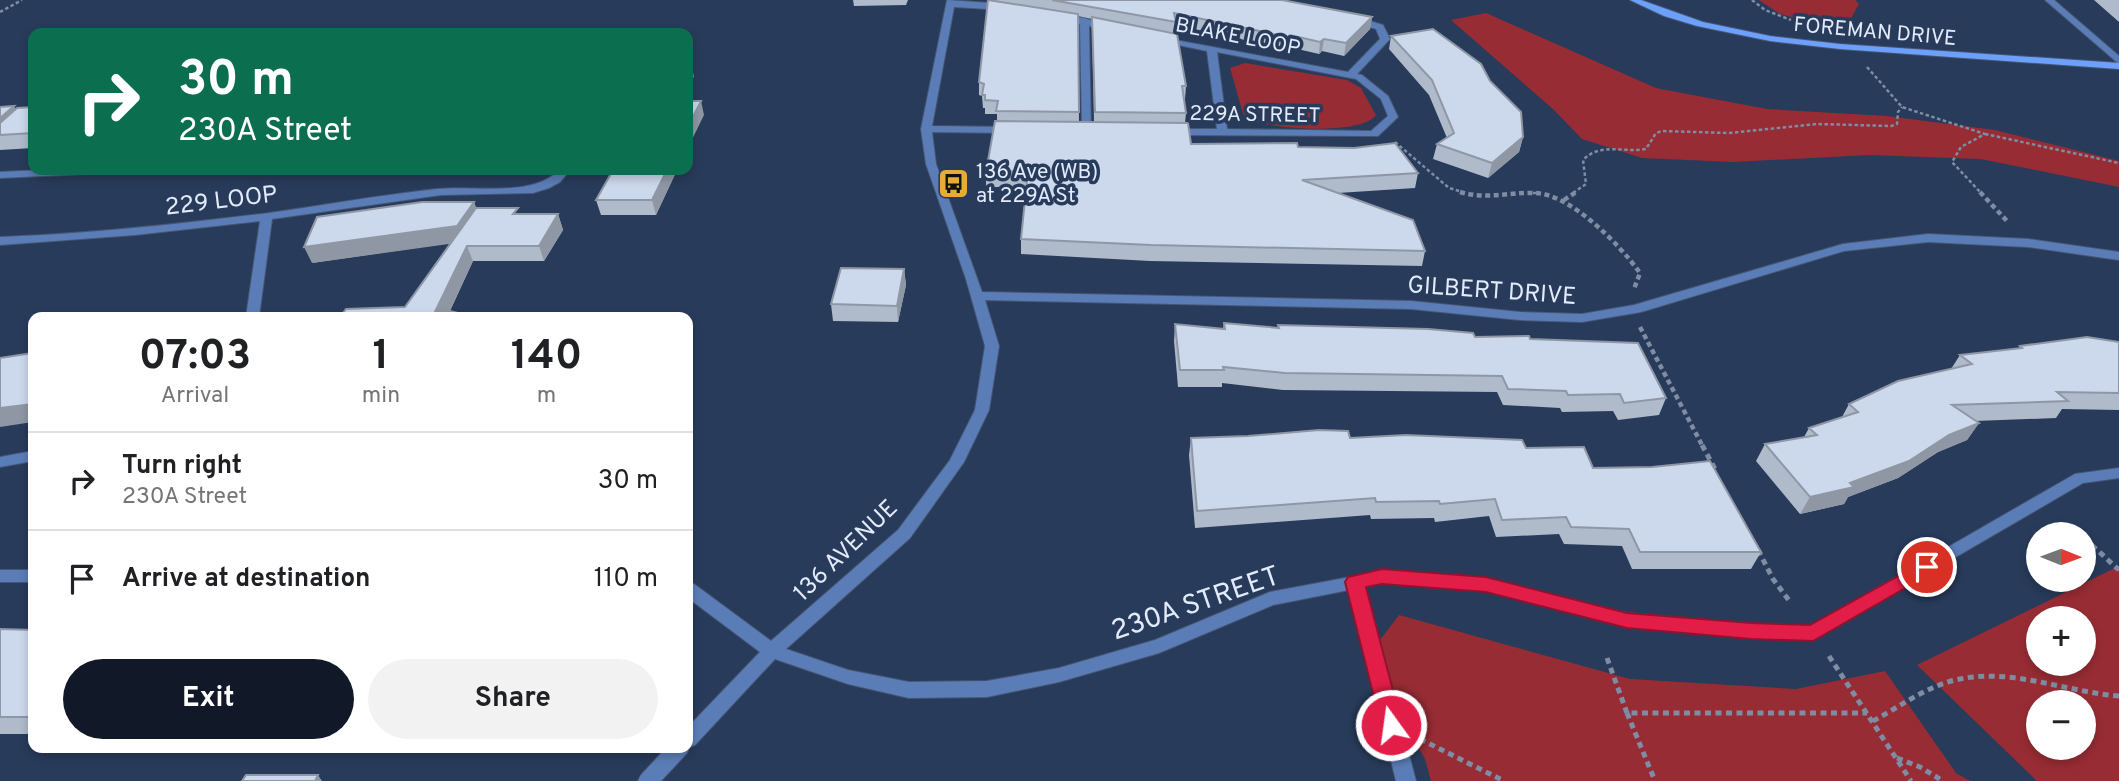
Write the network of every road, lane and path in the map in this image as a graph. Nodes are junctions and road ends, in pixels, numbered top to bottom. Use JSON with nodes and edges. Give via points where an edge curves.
{"nodes":[{"id":1,"x":22,"y":0,"type":"edge"},
{"id":2,"x":1634,"y":0,"type":"edge"},
{"id":3,"x":2049,"y":0,"type":"edge"},
{"id":4,"x":951,"y":2,"type":"edge"},
{"id":5,"x":1018,"y":9,"type":"edge"},
{"id":6,"x":0,"y":12,"type":"edge"},
{"id":7,"x":1044,"y":14,"type":"edge"},
{"id":8,"x":1342,"y":17,"type":"edge"},
{"id":9,"x":1084,"y":21,"type":"junction"},
{"id":10,"x":1115,"y":28,"type":"edge"},
{"id":11,"x":1154,"y":37,"type":"edge"},
{"id":12,"x":1212,"y":50,"type":"junction"},
{"id":13,"x":2119,"y":64,"type":"edge"},
{"id":14,"x":1866,"y":65,"type":"dead end"},
{"id":15,"x":1350,"y":76,"type":"junction"},
{"id":16,"x":1902,"y":107,"type":"junction"},
{"id":17,"x":926,"y":129,"type":"junction"},
{"id":18,"x":1023,"y":130,"type":"edge"},
{"id":19,"x":1074,"y":131,"type":"edge"},
{"id":20,"x":1087,"y":131,"type":"junction"},
{"id":21,"x":1100,"y":132,"type":"edge"},
{"id":22,"x":1154,"y":132,"type":"edge"},
{"id":23,"x":1222,"y":132,"type":"junction"},
{"id":24,"x":1374,"y":134,"type":"joint"},
{"id":25,"x":1985,"y":134,"type":"junction"},
{"id":26,"x":1395,"y":142,"type":"edge"},
{"id":27,"x":2119,"y":163,"type":"edge"},
{"id":28,"x":28,"y":174,"type":"edge"},
{"id":29,"x":0,"y":175,"type":"edge"},
{"id":30,"x":561,"y":175,"type":"edge"},
{"id":31,"x":1564,"y":200,"type":"junction"},
{"id":32,"x":267,"y":216,"type":"junction"},
{"id":33,"x":2012,"y":225,"type":"dead end"},
{"id":34,"x":0,"y":241,"type":"edge"},
{"id":35,"x":2119,"y":256,"type":"edge"},
{"id":36,"x":977,"y":296,"type":"junction"},
{"id":37,"x":1633,"y":297,"type":"dead end"},
{"id":38,"x":253,"y":312,"type":"edge"},
{"id":39,"x":1639,"y":323,"type":"dead end"},
{"id":40,"x":28,"y":457,"type":"edge"},
{"id":41,"x":0,"y":462,"type":"edge"},
{"id":42,"x":2119,"y":473,"type":"edge"},
{"id":43,"x":1722,"y":484,"type":"edge"},
{"id":44,"x":1754,"y":543,"type":"edge"},
{"id":45,"x":2096,"y":549,"type":"edge"},
{"id":46,"x":2119,"y":570,"type":"edge"},
{"id":47,"x":0,"y":576,"type":"edge"},
{"id":48,"x":28,"y":576,"type":"edge"},
{"id":49,"x":1355,"y":582,"type":"junction"},
{"id":50,"x":693,"y":593,"type":"edge"},
{"id":51,"x":1791,"y":603,"type":"dead end"},
{"id":52,"x":772,"y":651,"type":"junction"},
{"id":53,"x":1829,"y":656,"type":"dead end"},
{"id":54,"x":1607,"y":658,"type":"dead end"},
{"id":55,"x":2119,"y":696,"type":"edge"},
{"id":56,"x":1627,"y":713,"type":"junction"},
{"id":57,"x":1867,"y":713,"type":"junction"},
{"id":58,"x":1872,"y":721,"type":"junction"},
{"id":59,"x":1391,"y":725,"type":"junction"},
{"id":60,"x":693,"y":734,"type":"edge"},
{"id":61,"x":674,"y":753,"type":"edge"},
{"id":62,"x":1896,"y":758,"type":"junction"},
{"id":63,"x":648,"y":781,"type":"edge"},
{"id":64,"x":1406,"y":781,"type":"edge"},
{"id":65,"x":1504,"y":781,"type":"edge"},
{"id":66,"x":1655,"y":781,"type":"edge"},
{"id":67,"x":1911,"y":781,"type":"edge"},
{"id":68,"x":1943,"y":781,"type":"edge"}],
"edges":[{"from":1,"to":6,"type":"path"},
{"from":2,"to":13,"type":"street","name":"FOREMAN DRIVE","via":[[1700,25],[1756,37],[1854,48]]},
{"from":3,"to":13,"type":"street"},
{"from":4,"to":5,"type":"street"},
{"from":4,"to":17,"type":"street","name":"136 AVENUE"},
{"from":7,"to":9,"type":"street"},
{"from":8,"to":15,"type":"street","via":[[1380,27],[1385,39]]},
{"from":9,"to":10,"type":"street"},
{"from":9,"to":20,"type":"street"},
{"from":11,"to":12,"type":"street","name":"BLAKE LOOP"},
{"from":12,"to":15,"type":"street","name":"BLAKE LOOP"},
{"from":12,"to":23,"type":"street"},
{"from":14,"to":16,"type":"path"},
{"from":15,"to":24,"type":"street","name":"BLAKE LOOP","via":[[1359,77],[1385,97],[1393,117]]},
{"from":16,"to":25,"type":"path"},
{"from":16,"to":31,"type":"path","via":[[1897,124],[1891,126],[1817,124],[1729,133],[1662,131],[1646,149],[1595,149],[1583,160],[1586,184]]},
{"from":17,"to":18,"type":"street"},
{"from":17,"to":36,"type":"street","name":"136 AVENUE","via":[[931,164]]},
{"from":19,"to":20,"type":"street"},
{"from":20,"to":21,"type":"street"},
{"from":22,"to":23,"type":"street","name":"229A STREET"},
{"from":23,"to":24,"type":"street","name":"229A STREET"},
{"from":25,"to":27,"type":"path"},
{"from":25,"to":33,"type":"path","via":[[1961,146],[1952,162]]},
{"from":26,"to":31,"type":"path","via":[[1449,188],[1488,197],[1537,193]]},
{"from":28,"to":29,"type":"street"},
{"from":30,"to":32,"type":"street","name":"229 LOOP","via":[[535,189],[465,190]]},
{"from":31,"to":37,"type":"path","via":[[1638,268]]},
{"from":32,"to":34,"type":"street","name":"229 LOOP"},
{"from":32,"to":38,"type":"street"},
{"from":35,"to":36,"type":"street","name":"GILBERT DRIVE","via":[[2028,243],[1928,238],[1843,248],[1636,309],[1581,318],[1411,305]]},
{"from":36,"to":52,"type":"street","name":"136 AVENUE","via":[[992,346],[982,410],[956,462],[904,534]]},
{"from":39,"to":43,"type":"path"},
{"from":40,"to":41,"type":"street"},
{"from":42,"to":49,"type":"street","name":"230A STREET","via":[[2080,478],[1813,633],[1627,620],[1486,585],[1382,577]]},
{"from":44,"to":51,"type":"path"},
{"from":45,"to":46,"type":"path"},
{"from":47,"to":48,"type":"street"},
{"from":49,"to":52,"type":"street","name":"230A STREET","via":[[1270,599],[1158,646],[1059,676],[987,689],[909,690],[848,677]]},
{"from":49,"to":59,"type":"street"},
{"from":50,"to":52,"type":"street","name":"230A STREET"},
{"from":52,"to":60,"type":"street","name":"136 AVENUE"},
{"from":53,"to":57,"type":"path"},
{"from":54,"to":56,"type":"path"},
{"from":55,"to":58,"type":"path","via":[[1992,677],[1959,679]]},
{"from":56,"to":57,"type":"path"},
{"from":56,"to":66,"type":"path"},
{"from":57,"to":58,"type":"path"},
{"from":58,"to":62,"type":"path"},
{"from":59,"to":64,"type":"street"},
{"from":59,"to":65,"type":"path"},
{"from":61,"to":63,"type":"street"},
{"from":62,"to":67,"type":"path"},
{"from":62,"to":68,"type":"path"}]}
